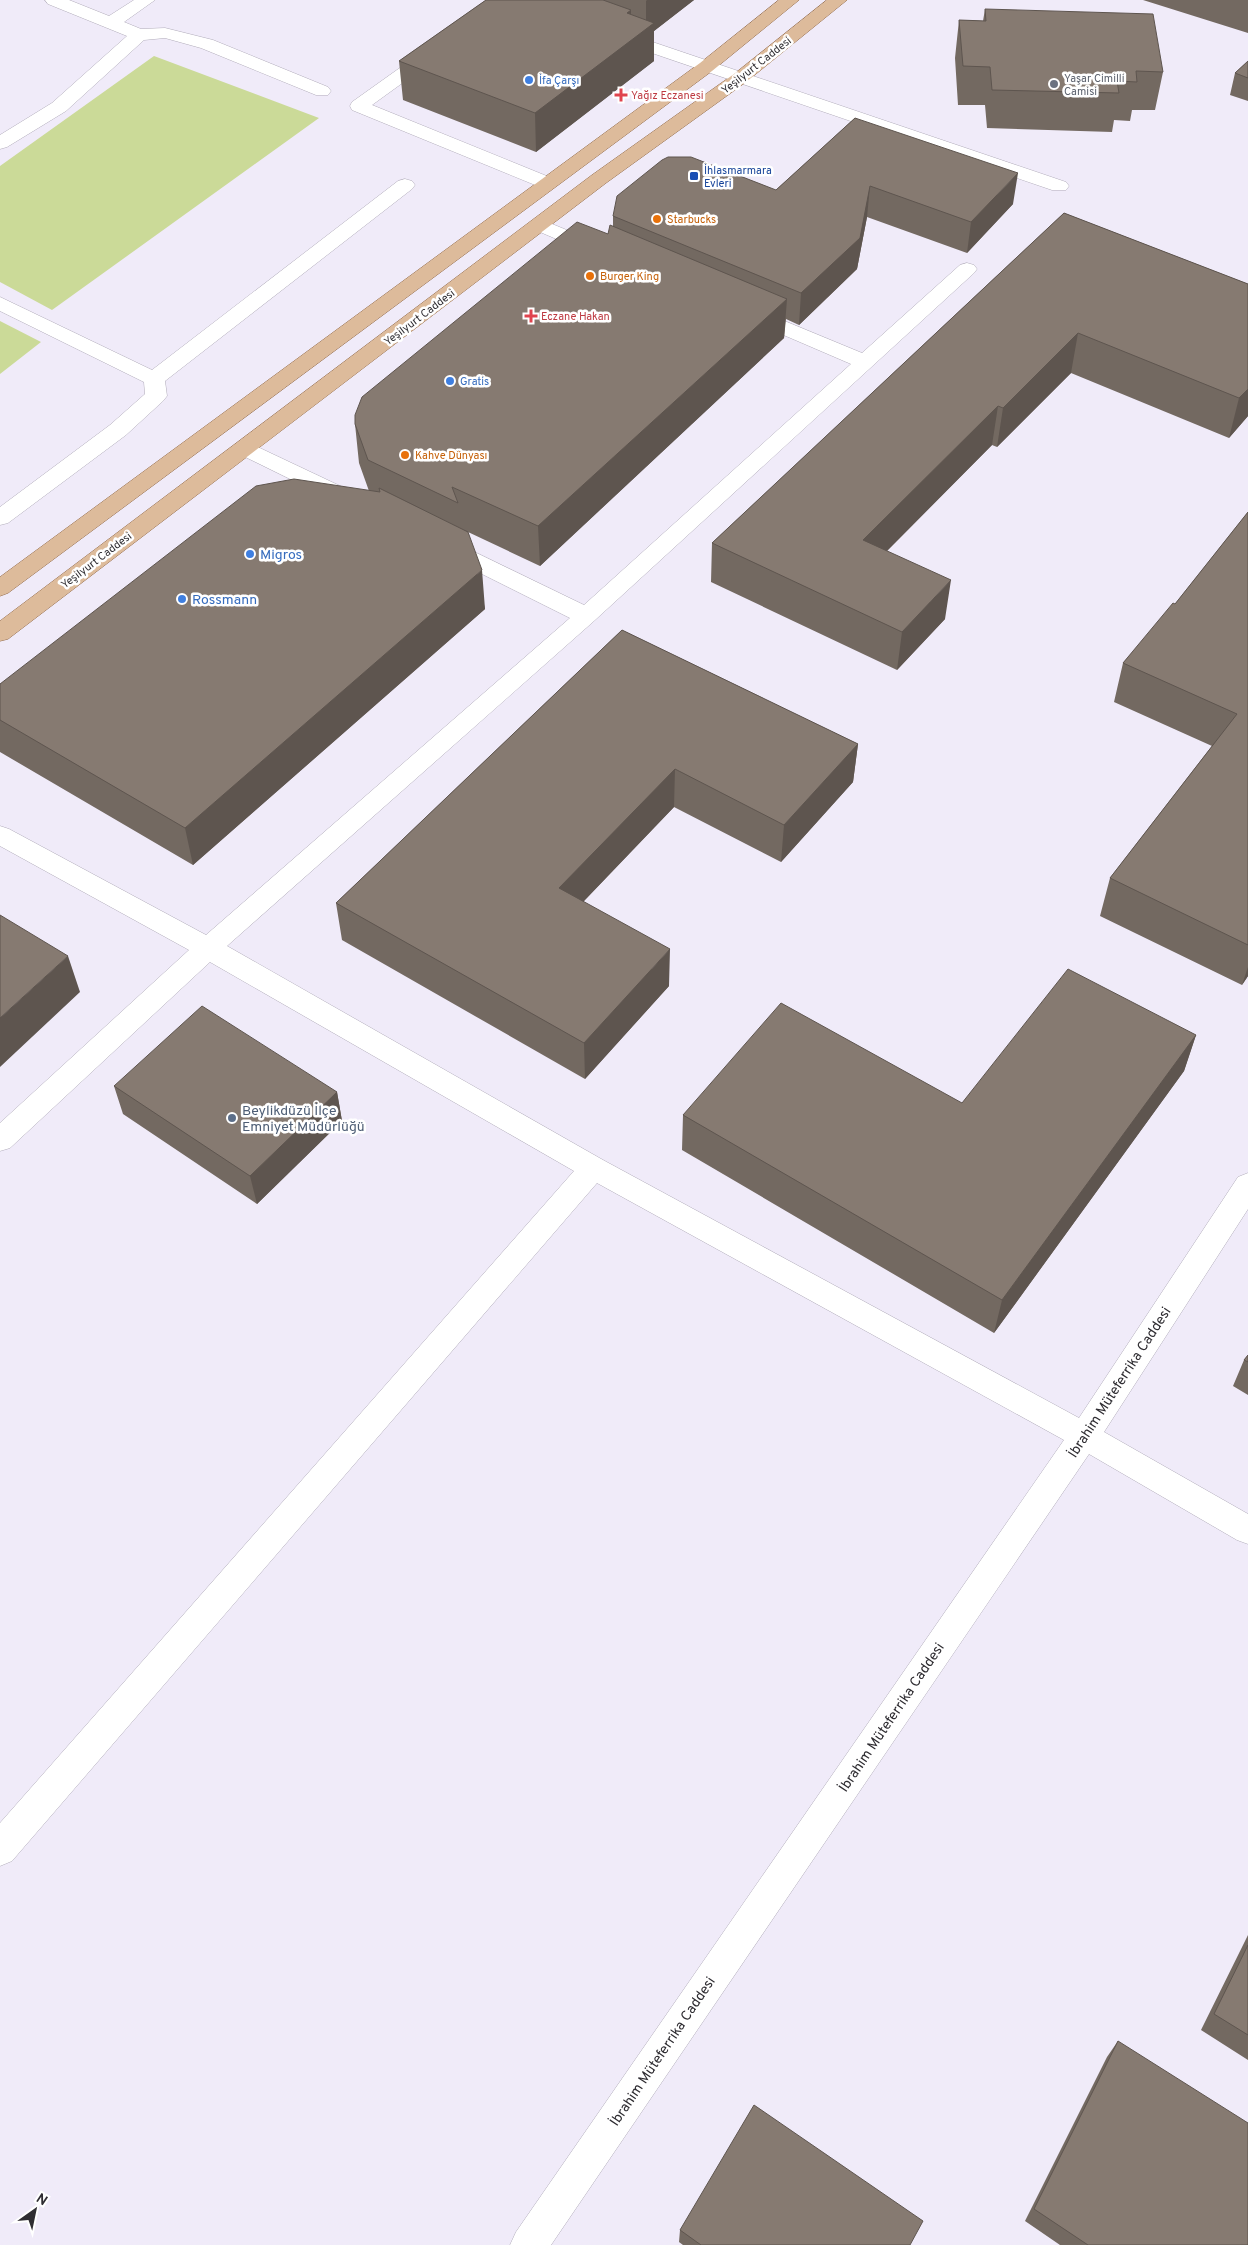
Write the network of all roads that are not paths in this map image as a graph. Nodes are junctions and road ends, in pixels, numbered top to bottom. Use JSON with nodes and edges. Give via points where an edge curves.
{"nodes":[{"id":1,"x":54,"y":0,"type":"edge"},
{"id":2,"x":146,"y":0,"type":"edge"},
{"id":3,"x":790,"y":0,"type":"edge"},
{"id":4,"x":838,"y":0,"type":"edge"},
{"id":5,"x":111,"y":23,"type":"junction"},
{"id":6,"x":604,"y":30,"type":"edge"},
{"id":7,"x":139,"y":35,"type":"junction"},
{"id":8,"x":445,"y":44,"type":"edge"},
{"id":9,"x":706,"y":67,"type":"junction"},
{"id":10,"x":740,"y":78,"type":"junction"},
{"id":11,"x":322,"y":91,"type":"dead end"},
{"id":12,"x":0,"y":143,"type":"edge"},
{"id":13,"x":547,"y":183,"type":"junction"},
{"id":14,"x":405,"y":185,"type":"dead end"},
{"id":15,"x":1060,"y":186,"type":"dead end"},
{"id":16,"x":540,"y":225,"type":"junction"},
{"id":17,"x":612,"y":256,"type":"edge"},
{"id":18,"x":967,"y":269,"type":"dead end"},
{"id":19,"x":0,"y":303,"type":"edge"},
{"id":20,"x":729,"y":305,"type":"edge"},
{"id":21,"x":865,"y":362,"type":"junction"},
{"id":22,"x":154,"y":379,"type":"junction"},
{"id":23,"x":245,"y":448,"type":"junction"},
{"id":24,"x":367,"y":508,"type":"edge"},
{"id":25,"x":0,"y":518,"type":"edge"},
{"id":26,"x":429,"y":538,"type":"edge"},
{"id":27,"x":0,"y":588,"type":"edge"},
{"id":28,"x":586,"y":616,"type":"junction"},
{"id":29,"x":0,"y":633,"type":"edge"},
{"id":30,"x":0,"y":835,"type":"edge"},
{"id":31,"x":208,"y":948,"type":"junction"},
{"id":32,"x":0,"y":1140,"type":"edge"},
{"id":33,"x":593,"y":1168,"type":"junction"},
{"id":34,"x":1248,"y":1184,"type":"edge"},
{"id":35,"x":1084,"y":1436,"type":"junction"},
{"id":36,"x":1248,"y":1530,"type":"edge"},
{"id":37,"x":0,"y":1849,"type":"edge"},
{"id":38,"x":529,"y":2245,"type":"edge"}],
"edges":[{"from":1,"to":5,"type":"street"},
{"from":2,"to":5,"type":"street"},
{"from":3,"to":9,"type":"main road"},
{"from":4,"to":10,"type":"main road","name":"Yeşilyurt Caddesi"},
{"from":5,"to":7,"type":"street"},
{"from":6,"to":9,"type":"street"},
{"from":7,"to":11,"type":"street","via":[[165,33],[207,44]]},
{"from":7,"to":12,"type":"street","via":[[58,107]]},
{"from":8,"to":13,"type":"street","via":[[359,106]]},
{"from":9,"to":10,"type":"street"},
{"from":9,"to":13,"type":"main road"},
{"from":10,"to":15,"type":"street"},
{"from":10,"to":16,"type":"main road","name":"Yeşilyurt Caddesi"},
{"from":13,"to":27,"type":"main road"},
{"from":14,"to":22,"type":"street"},
{"from":16,"to":17,"type":"street"},
{"from":16,"to":23,"type":"main road","name":"Yeşilyurt Caddesi"},
{"from":18,"to":21,"type":"street"},
{"from":19,"to":22,"type":"street"},
{"from":20,"to":21,"type":"street"},
{"from":21,"to":28,"type":"street"},
{"from":22,"to":25,"type":"street","via":[[156,396],[118,430]]},
{"from":23,"to":24,"type":"street"},
{"from":23,"to":29,"type":"main road","name":"Yeşilyurt Caddesi"},
{"from":26,"to":28,"type":"street"},
{"from":28,"to":31,"type":"street"},
{"from":30,"to":31,"type":"street"},
{"from":31,"to":32,"type":"street"},
{"from":31,"to":33,"type":"street"},
{"from":33,"to":35,"type":"street"},
{"from":33,"to":37,"type":"street"},
{"from":34,"to":35,"type":"street","name":"İbrahim Müteferrika Caddesi"},
{"from":35,"to":36,"type":"street"},
{"from":35,"to":38,"type":"street","name":"İbrahim Müteferrika Caddesi"}]}
